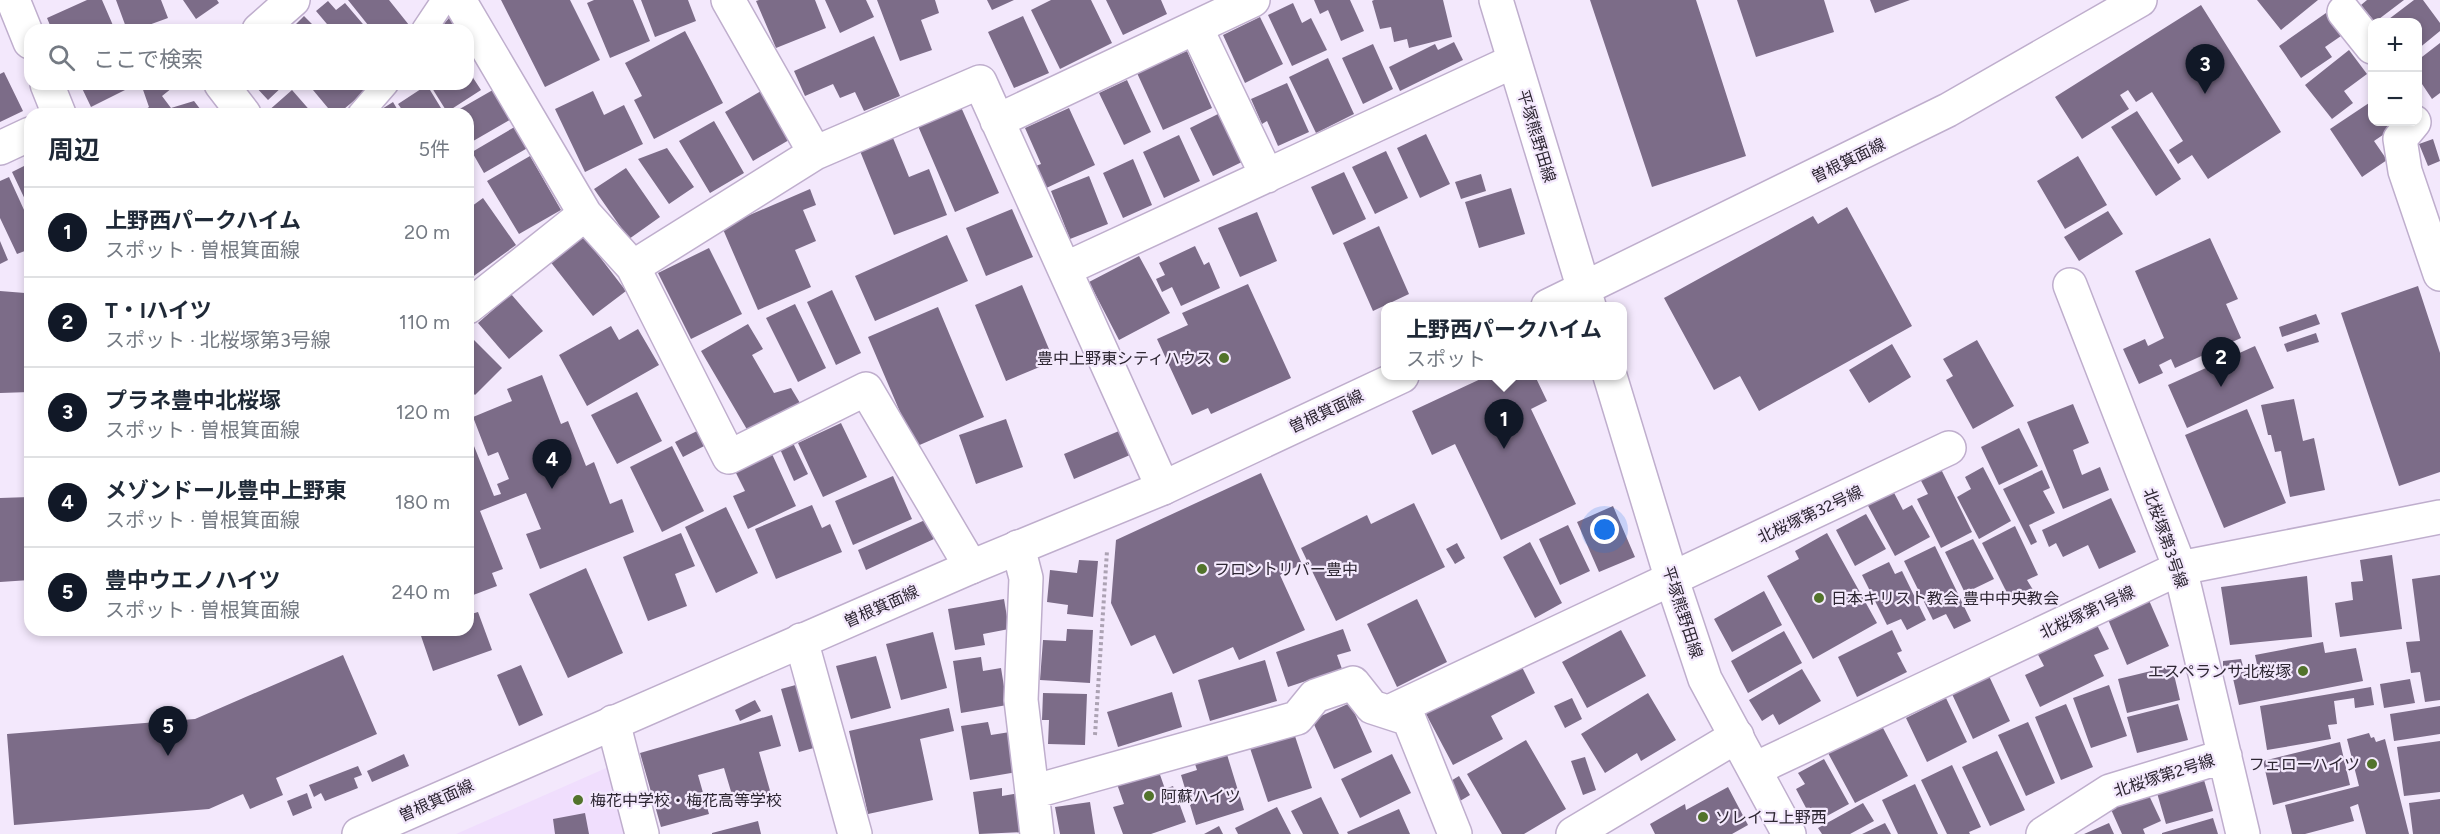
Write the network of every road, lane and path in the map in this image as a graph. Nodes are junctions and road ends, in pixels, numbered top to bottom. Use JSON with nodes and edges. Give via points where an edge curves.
{"nodes":[{"id":1,"x":14,"y":0,"type":"edge"},
{"id":2,"x":293,"y":0,"type":"edge"},
{"id":3,"x":444,"y":0,"type":"edge"},
{"id":4,"x":459,"y":0,"type":"edge"},
{"id":5,"x":728,"y":0,"type":"edge"},
{"id":6,"x":1252,"y":0,"type":"edge"},
{"id":7,"x":1496,"y":0,"type":"edge"},
{"id":8,"x":2140,"y":0,"type":"edge"},
{"id":9,"x":2344,"y":12,"type":"dead end"},
{"id":10,"x":266,"y":24,"type":"edge"},
{"id":11,"x":428,"y":24,"type":"edge"},
{"id":12,"x":473,"y":24,"type":"edge"},
{"id":13,"x":474,"y":25,"type":"edge"},
{"id":14,"x":24,"y":26,"type":"edge"},
{"id":15,"x":1196,"y":28,"type":"junction"},
{"id":16,"x":2368,"y":41,"type":"edge"},
{"id":17,"x":1514,"y":62,"type":"junction"},
{"id":18,"x":49,"y":90,"type":"edge"},
{"id":19,"x":226,"y":90,"type":"edge"},
{"id":20,"x":381,"y":90,"type":"edge"},
{"id":21,"x":57,"y":108,"type":"edge"},
{"id":22,"x":239,"y":108,"type":"edge"},
{"id":23,"x":365,"y":108,"type":"edge"},
{"id":24,"x":997,"y":121,"type":"junction"},
{"id":25,"x":2411,"y":126,"type":"edge"},
{"id":26,"x":24,"y":137,"type":"edge"},
{"id":27,"x":0,"y":148,"type":"edge"},
{"id":28,"x":814,"y":153,"type":"junction"},
{"id":29,"x":1267,"y":176,"type":"junction"},
{"id":30,"x":585,"y":214,"type":"junction"},
{"id":31,"x":633,"y":267,"type":"junction"},
{"id":32,"x":1065,"y":269,"type":"junction"},
{"id":33,"x":2440,"y":274,"type":"edge"},
{"id":34,"x":2070,"y":285,"type":"dead end"},
{"id":35,"x":1586,"y":298,"type":"edge"},
{"id":36,"x":474,"y":302,"type":"edge"},
{"id":37,"x":1567,"y":302,"type":"edge"},
{"id":38,"x":1391,"y":380,"type":"edge"},
{"id":39,"x":1612,"y":380,"type":"edge"},
{"id":40,"x":1949,"y":448,"type":"dead end"},
{"id":41,"x":1163,"y":488,"type":"junction"},
{"id":42,"x":1098,"y":515,"type":"junction"},
{"id":43,"x":2440,"y":517,"type":"edge"},
{"id":44,"x":1018,"y":547,"type":"junction"},
{"id":45,"x":971,"y":567,"type":"junction"},
{"id":46,"x":2180,"y":568,"type":"junction"},
{"id":47,"x":1672,"y":580,"type":"junction"},
{"id":48,"x":801,"y":640,"type":"junction"},
{"id":49,"x":1389,"y":712,"type":"junction"},
{"id":50,"x":613,"y":722,"type":"junction"},
{"id":51,"x":1737,"y":735,"type":"junction"},
{"id":52,"x":2225,"y":756,"type":"junction"},
{"id":53,"x":1755,"y":769,"type":"junction"},
{"id":54,"x":1093,"y":775,"type":"junction"},
{"id":55,"x":1032,"y":792,"type":"junction"},
{"id":56,"x":359,"y":834,"type":"edge"},
{"id":57,"x":642,"y":834,"type":"edge"},
{"id":58,"x":855,"y":834,"type":"edge"},
{"id":59,"x":1037,"y":834,"type":"edge"},
{"id":60,"x":1455,"y":834,"type":"edge"},
{"id":61,"x":1573,"y":834,"type":"edge"},
{"id":62,"x":1789,"y":834,"type":"edge"},
{"id":63,"x":2043,"y":834,"type":"edge"},
{"id":64,"x":2243,"y":834,"type":"edge"}],
"edges":[{"from":1,"to":14,"type":"street"},
{"from":2,"to":10,"type":"street"},
{"from":3,"to":11,"type":"lane"},
{"from":4,"to":12,"type":"street"},
{"from":5,"to":28,"type":"street"},
{"from":6,"to":15,"type":"street"},
{"from":7,"to":17,"type":"street","name":"平塚熊野田線"},
{"from":8,"to":35,"type":"street","name":"曽根箕面線","via":[[1948,110]]},
{"from":9,"to":16,"type":"street"},
{"from":13,"to":30,"type":"street"},
{"from":15,"to":24,"type":"street"},
{"from":15,"to":29,"type":"street"},
{"from":17,"to":29,"type":"street"},
{"from":17,"to":35,"type":"street","name":"平塚熊野田線"},
{"from":18,"to":21,"type":"street"},
{"from":19,"to":22,"type":"street"},
{"from":20,"to":23,"type":"lane"},
{"from":24,"to":28,"type":"street","via":[[980,82]]},
{"from":24,"to":32,"type":"street"},
{"from":25,"to":33,"type":"street","via":[[2400,139],[2405,171]]},
{"from":26,"to":27,"type":"street"},
{"from":28,"to":31,"type":"street"},
{"from":29,"to":32,"type":"street"},
{"from":30,"to":31,"type":"street"},
{"from":30,"to":36,"type":"street"},
{"from":31,"to":45,"type":"street","via":[[729,457],[866,389]]},
{"from":32,"to":41,"type":"street"},
{"from":34,"to":46,"type":"street","name":"北桜塚第3号線"},
{"from":35,"to":37,"type":"street","name":"曽根箕面線"},
{"from":38,"to":41,"type":"street","name":"曽根箕面線"},
{"from":39,"to":47,"type":"street","name":"平塚熊野田線"},
{"from":40,"to":47,"type":"street","name":"北桜塚第32号線"},
{"from":41,"to":42,"type":"street","name":"曽根箕面線"},
{"from":42,"to":44,"type":"street","name":"曽根箕面線"},
{"from":42,"to":54,"type":"path","via":[[1108,539]]},
{"from":43,"to":46,"type":"street","name":"北桜塚第1号線"},
{"from":44,"to":45,"type":"street","name":"曽根箕面線"},
{"from":44,"to":55,"type":"street","via":[[1026,578],[1021,699]]},
{"from":45,"to":48,"type":"street","name":"曽根箕面線"},
{"from":46,"to":52,"type":"street","name":"北桜塚第3号線"},
{"from":46,"to":53,"type":"street","name":"北桜塚第1号線"},
{"from":47,"to":49,"type":"street","name":"北桜塚第32号線"},
{"from":47,"to":51,"type":"street","name":"平塚熊野田線","via":[[1705,679]]},
{"from":48,"to":50,"type":"street","name":"曽根箕面線"},
{"from":48,"to":58,"type":"street"},
{"from":49,"to":54,"type":"street","via":[[1372,707],[1353,683],[1315,696],[1297,718]]},
{"from":49,"to":60,"type":"street","via":[[1409,719]]},
{"from":50,"to":56,"type":"street","name":"曽根箕面線"},
{"from":50,"to":57,"type":"street"},
{"from":51,"to":53,"type":"street","name":"平塚熊野田線"},
{"from":51,"to":61,"type":"street"},
{"from":52,"to":63,"type":"street","name":"北桜塚第2号線","via":[[2110,791]]},
{"from":52,"to":64,"type":"street","name":"北桜塚第3号線"},
{"from":53,"to":62,"type":"street","name":"平塚熊野田線"},
{"from":54,"to":55,"type":"street"},
{"from":55,"to":59,"type":"street"}]}
